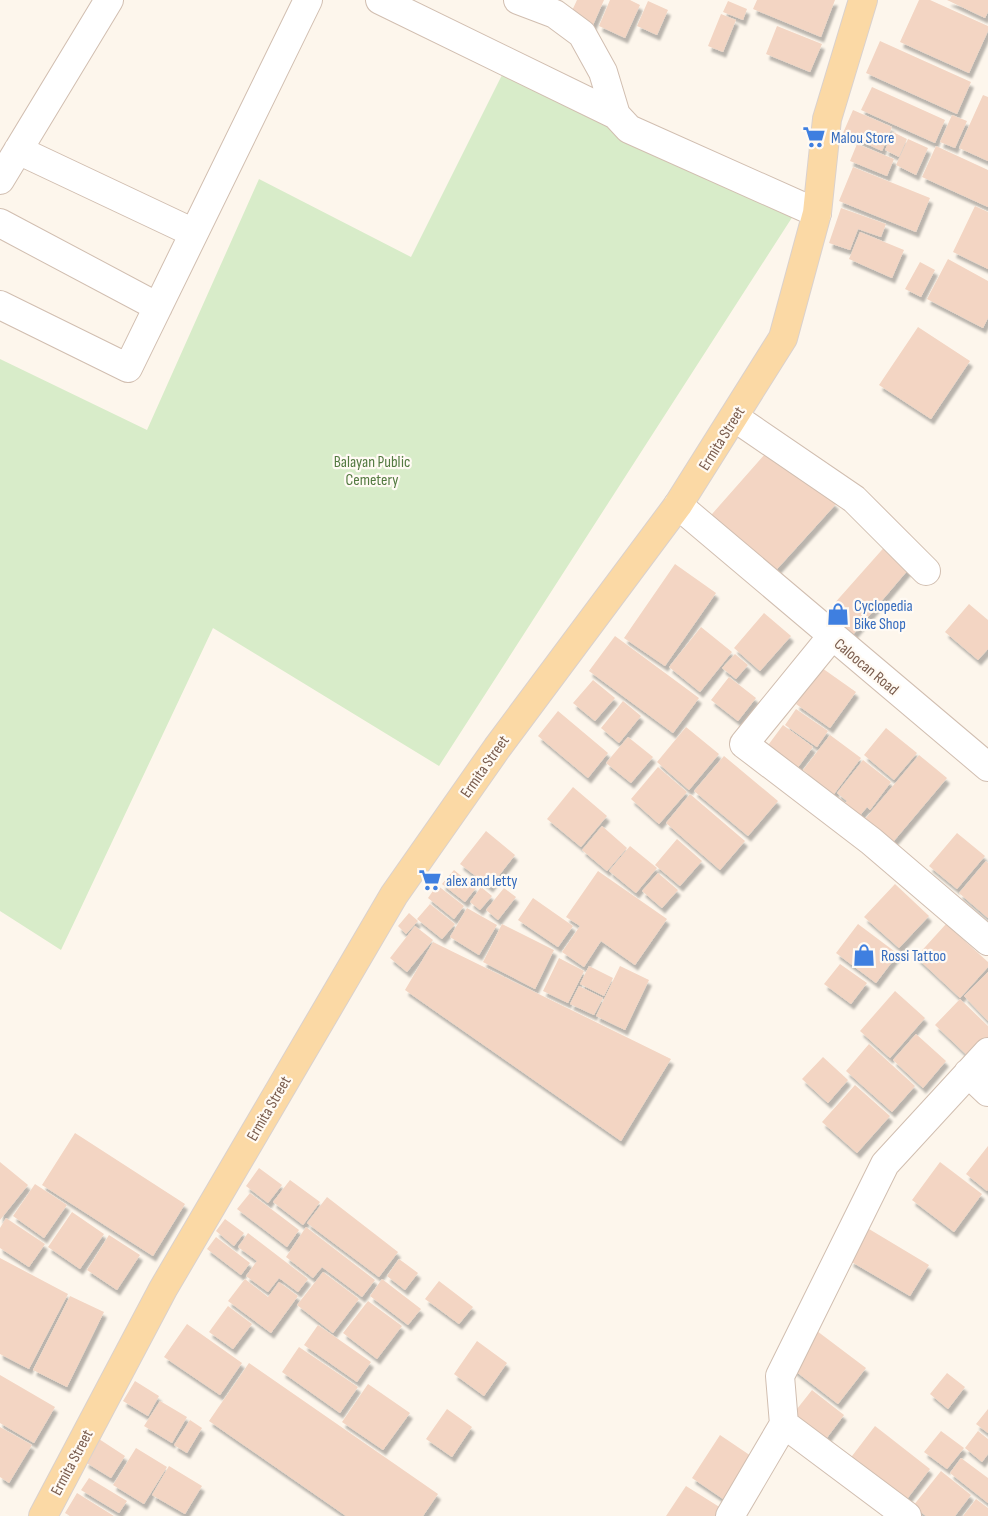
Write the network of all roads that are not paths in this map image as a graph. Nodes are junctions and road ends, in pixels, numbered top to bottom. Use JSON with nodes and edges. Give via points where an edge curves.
{"nodes":[{"id":1,"x":110,"y":0,"type":"edge"},
{"id":2,"x":308,"y":0,"type":"edge"},
{"id":3,"x":380,"y":0,"type":"edge"},
{"id":4,"x":518,"y":0,"type":"edge"},
{"id":5,"x":863,"y":0,"type":"edge"},
{"id":6,"x":616,"y":115,"type":"junction"},
{"id":7,"x":18,"y":150,"type":"junction"},
{"id":8,"x":0,"y":180,"type":"edge"},
{"id":9,"x":817,"y":213,"type":"junction"},
{"id":10,"x":0,"y":223,"type":"edge"},
{"id":11,"x":194,"y":233,"type":"junction"},
{"id":12,"x":0,"y":305,"type":"edge"},
{"id":13,"x":158,"y":307,"type":"junction"},
{"id":14,"x":734,"y":417,"type":"junction"},
{"id":15,"x":678,"y":505,"type":"junction"},
{"id":16,"x":926,"y":571,"type":"dead end"},
{"id":17,"x":832,"y":636,"type":"junction"},
{"id":18,"x":988,"y":768,"type":"edge"},
{"id":19,"x":988,"y":942,"type":"edge"},
{"id":20,"x":988,"y":1052,"type":"edge"},
{"id":21,"x":968,"y":1073,"type":"junction"},
{"id":22,"x":988,"y":1092,"type":"edge"},
{"id":23,"x":784,"y":1424,"type":"junction"},
{"id":24,"x":43,"y":1516,"type":"edge"},
{"id":25,"x":730,"y":1516,"type":"edge"},
{"id":26,"x":907,"y":1516,"type":"edge"}],
"edges":[{"from":1,"to":7,"type":"street"},
{"from":2,"to":11,"type":"street"},
{"from":3,"to":6,"type":"street"},
{"from":4,"to":6,"type":"street","via":[[555,14],[582,34],[603,72]]},
{"from":5,"to":9,"type":"main road","name":"Ermita Street","via":[[827,119]]},
{"from":6,"to":9,"type":"street","via":[[629,129]]},
{"from":7,"to":8,"type":"street"},
{"from":7,"to":11,"type":"street"},
{"from":9,"to":14,"type":"main road","name":"Ermita Street","via":[[783,338]]},
{"from":10,"to":13,"type":"street"},
{"from":11,"to":13,"type":"street"},
{"from":12,"to":13,"type":"street","via":[[128,368]]},
{"from":14,"to":15,"type":"main road","name":"Ermita Street"},
{"from":14,"to":16,"type":"street","via":[[854,500]]},
{"from":15,"to":17,"type":"street","name":"Caloocan Road"},
{"from":15,"to":24,"type":"main road","name":"Ermita Street","via":[[497,748],[394,895],[163,1289]]},
{"from":17,"to":18,"type":"street","name":"Caloocan Road"},
{"from":17,"to":19,"type":"street","via":[[744,744],[871,841]]},
{"from":20,"to":21,"type":"street"},
{"from":21,"to":22,"type":"street"},
{"from":21,"to":23,"type":"street","via":[[885,1164],[780,1376]]},
{"from":23,"to":25,"type":"street"},
{"from":23,"to":26,"type":"street"}]}
